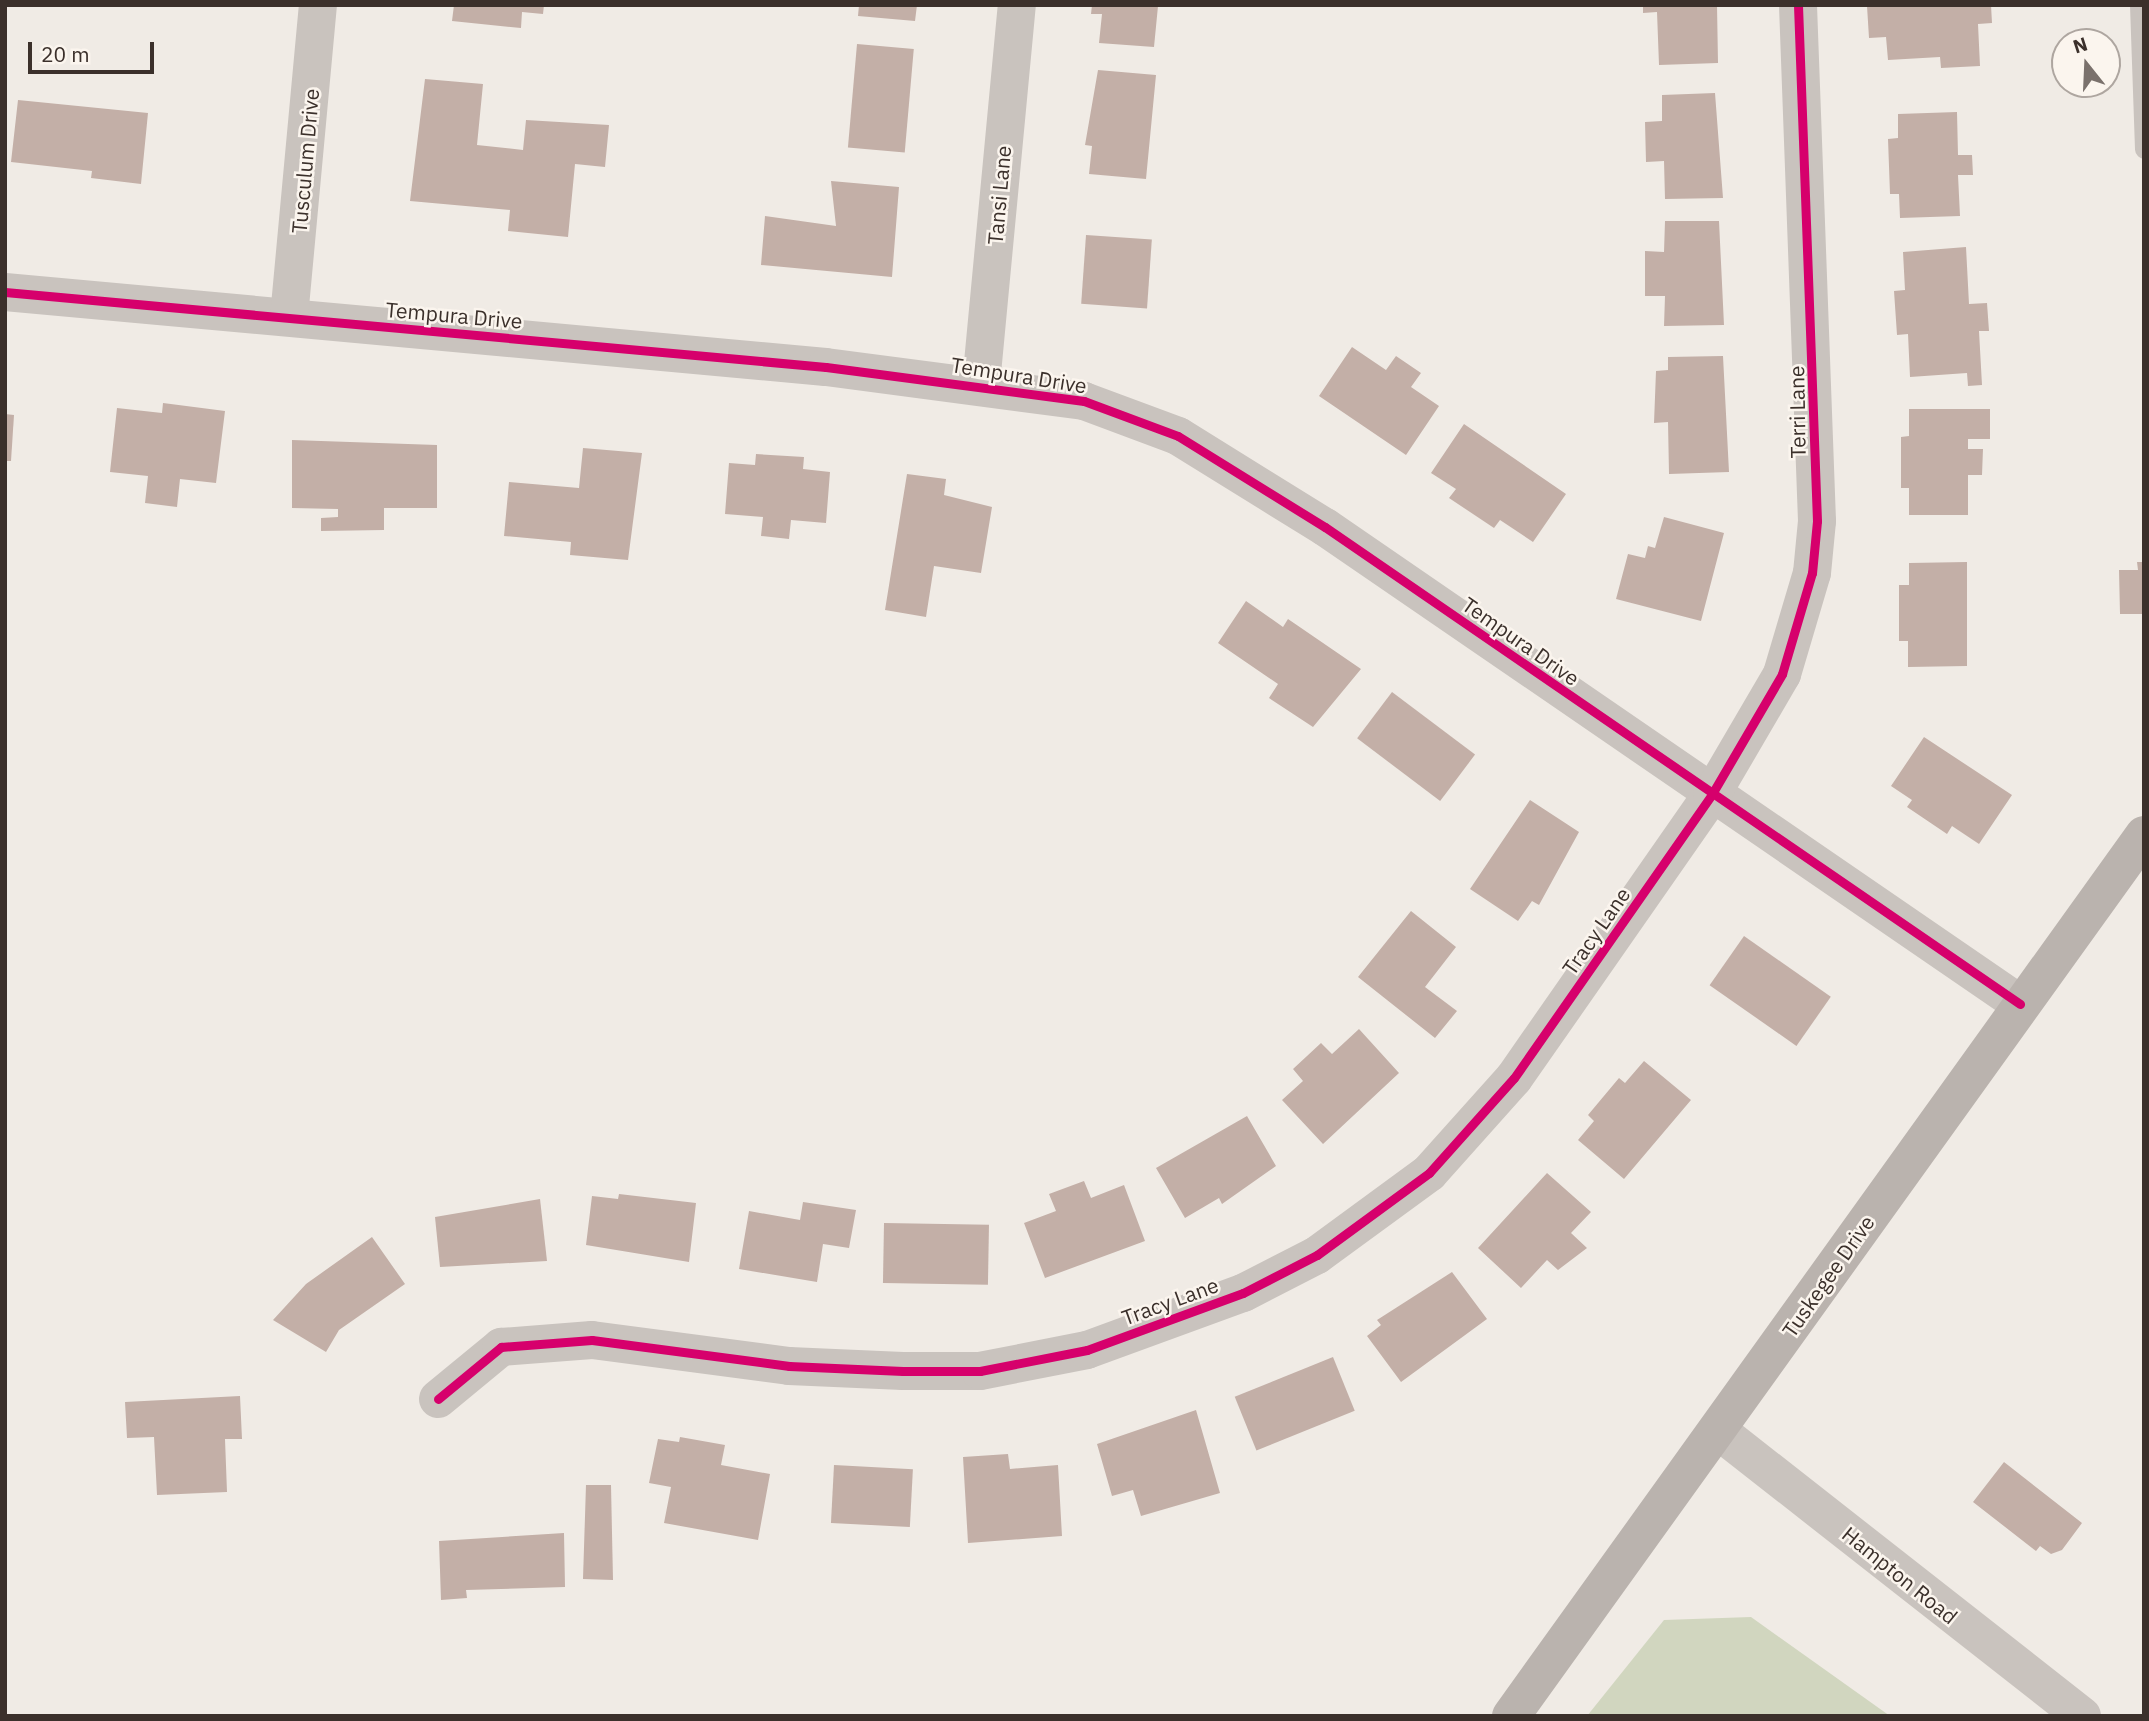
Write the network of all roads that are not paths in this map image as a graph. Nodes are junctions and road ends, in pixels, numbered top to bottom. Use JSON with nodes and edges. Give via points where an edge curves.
{"nodes":[{"id":1,"x":318,"y":5,"type":"edge"},
{"id":2,"x":1017,"y":5,"type":"edge"},
{"id":3,"x":1798,"y":5,"type":"edge"},
{"id":4,"x":2138,"y":5,"type":"edge"},
{"id":5,"x":2144,"y":149,"type":"edge"},
{"id":6,"x":5,"y":292,"type":"edge"},
{"id":7,"x":289,"y":317,"type":"junction"},
{"id":8,"x":981,"y":384,"type":"junction"},
{"id":9,"x":1712,"y":794,"type":"junction"},
{"id":10,"x":2144,"y":835,"type":"edge"},
{"id":11,"x":2020,"y":1004,"type":"junction"},
{"id":12,"x":438,"y":1399,"type":"dead end"},
{"id":13,"x":1720,"y":1432,"type":"junction"},
{"id":14,"x":1511,"y":1716,"type":"edge"},
{"id":15,"x":2082,"y":1716,"type":"edge"}],
"edges":[{"from":1,"to":7,"type":"street","name":"Tusculum Drive"},
{"from":2,"to":8,"type":"street","name":"Tansi Lane"},
{"from":3,"to":9,"type":"street","name":"Terri Lane","via":[[1814,374],[1812,573],[1782,674]]},
{"from":4,"to":5,"type":"lane"},
{"from":6,"to":7,"type":"street","name":"Tempura Drive"},
{"from":7,"to":8,"type":"street","name":"Tempura Drive"},
{"from":8,"to":9,"type":"street","name":"Tempura Drive","via":[[1084,401],[1178,436],[1325,527]]},
{"from":9,"to":11,"type":"street","name":"Tempura Drive"},
{"from":9,"to":12,"type":"street","name":"Tracy Lane","via":[[1513,1080],[1429,1173],[1317,1255],[1243,1293],[1087,1350],[980,1371],[789,1366],[592,1340],[501,1347]]},
{"from":10,"to":11,"type":"street","name":"Tuskegee Drive"},
{"from":11,"to":13,"type":"street","name":"Tuskegee Drive"},
{"from":13,"to":14,"type":"street","name":"Tuskegee Drive"},
{"from":13,"to":15,"type":"street","name":"Hampton Road"}]}
